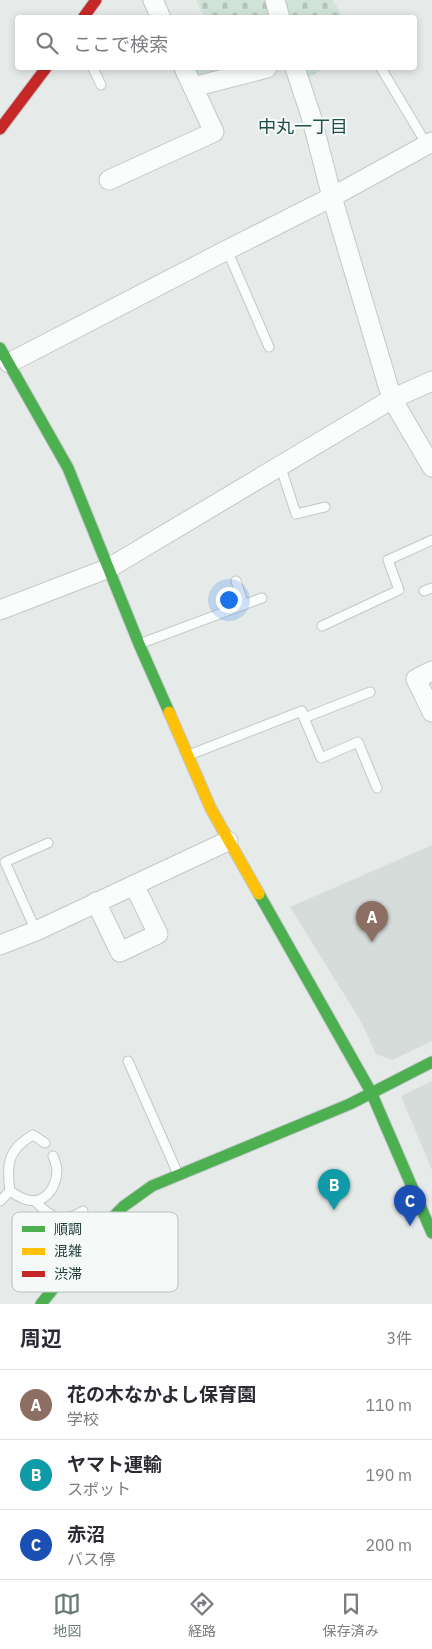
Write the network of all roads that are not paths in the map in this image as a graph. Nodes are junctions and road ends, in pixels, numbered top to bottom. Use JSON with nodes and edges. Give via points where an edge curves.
{"nodes":[{"id":1,"x":96,"y":0,"type":"edge"},
{"id":2,"x":153,"y":0,"type":"edge"},
{"id":3,"x":274,"y":0,"type":"edge"},
{"id":4,"x":85,"y":15,"type":"edge"},
{"id":5,"x":160,"y":15,"type":"edge"},
{"id":6,"x":279,"y":15,"type":"edge"},
{"id":7,"x":44,"y":70,"type":"edge"},
{"id":8,"x":94,"y":70,"type":"edge"},
{"id":9,"x":185,"y":70,"type":"edge"},
{"id":10,"x":259,"y":70,"type":"edge"},
{"id":11,"x":296,"y":70,"type":"edge"},
{"id":12,"x":382,"y":70,"type":"edge"},
{"id":13,"x":101,"y":85,"type":"dead end"},
{"id":14,"x":193,"y":87,"type":"junction"},
{"id":15,"x":0,"y":128,"type":"edge"},
{"id":16,"x":430,"y":144,"type":"edge"},
{"id":17,"x":109,"y":180,"type":"dead end"},
{"id":18,"x":332,"y":197,"type":"junction"},
{"id":19,"x":227,"y":250,"type":"junction"},
{"id":20,"x":269,"y":347,"type":"dead end"},
{"id":21,"x":4,"y":356,"type":"edge"},
{"id":22,"x":432,"y":381,"type":"edge"},
{"id":23,"x":392,"y":399,"type":"junction"},
{"id":24,"x":280,"y":464,"type":"junction"},
{"id":25,"x":432,"y":467,"type":"edge"},
{"id":26,"x":325,"y":507,"type":"dead end"},
{"id":27,"x":432,"y":540,"type":"edge"},
{"id":28,"x":109,"y":568,"type":"junction"},
{"id":29,"x":236,"y":581,"type":"dead end"},
{"id":30,"x":262,"y":598,"type":"dead end"},
{"id":31,"x":244,"y":605,"type":"junction"},
{"id":32,"x":0,"y":610,"type":"edge"},
{"id":33,"x":322,"y":626,"type":"dead end"},
{"id":34,"x":139,"y":644,"type":"junction"},
{"id":35,"x":432,"y":671,"type":"edge"},
{"id":36,"x":370,"y":692,"type":"dead end"},
{"id":37,"x":432,"y":712,"type":"edge"},
{"id":38,"x":304,"y":718,"type":"junction"},
{"id":39,"x":187,"y":756,"type":"junction"},
{"id":40,"x":377,"y":788,"type":"dead end"},
{"id":41,"x":228,"y":841,"type":"junction"},
{"id":42,"x":48,"y":843,"type":"dead end"},
{"id":43,"x":134,"y":885,"type":"junction"},
{"id":44,"x":96,"y":902,"type":"junction"},
{"id":45,"x":36,"y":931,"type":"junction"},
{"id":46,"x":0,"y":945,"type":"edge"},
{"id":47,"x":128,"y":1061,"type":"dead end"},
{"id":48,"x":432,"y":1062,"type":"edge"},
{"id":49,"x":371,"y":1092,"type":"junction"},
{"id":50,"x":46,"y":1143,"type":"dead end"},
{"id":51,"x":53,"y":1156,"type":"dead end"},
{"id":52,"x":178,"y":1174,"type":"junction"},
{"id":53,"x":10,"y":1191,"type":"junction"},
{"id":54,"x":35,"y":1200,"type":"junction"},
{"id":55,"x":0,"y":1201,"type":"edge"},
{"id":56,"x":47,"y":1212,"type":"edge"},
{"id":57,"x":118,"y":1212,"type":"edge"},
{"id":58,"x":432,"y":1233,"type":"edge"},
{"id":59,"x":51,"y":1292,"type":"edge"},
{"id":60,"x":41,"y":1304,"type":"edge"}],
"edges":[{"from":1,"to":4,"type":"street"},
{"from":2,"to":5,"type":"street"},
{"from":3,"to":6,"type":"street"},
{"from":7,"to":15,"type":"street"},
{"from":8,"to":13,"type":"lane"},
{"from":9,"to":14,"type":"street"},
{"from":10,"to":14,"type":"street"},
{"from":11,"to":18,"type":"street"},
{"from":12,"to":16,"type":"lane"},
{"from":14,"to":17,"type":"street","via":[[214,132]]},
{"from":16,"to":18,"type":"street"},
{"from":18,"to":19,"type":"street"},
{"from":18,"to":23,"type":"street"},
{"from":19,"to":20,"type":"lane"},
{"from":19,"to":21,"type":"street"},
{"from":21,"to":28,"type":"street","via":[[68,468]]},
{"from":22,"to":23,"type":"street"},
{"from":23,"to":24,"type":"street"},
{"from":23,"to":25,"type":"street"},
{"from":24,"to":26,"type":"lane","via":[[296,514]]},
{"from":24,"to":28,"type":"street"},
{"from":27,"to":33,"type":"lane","via":[[388,560],[399,590]]},
{"from":28,"to":32,"type":"street"},
{"from":28,"to":34,"type":"street"},
{"from":29,"to":31,"type":"lane"},
{"from":30,"to":31,"type":"lane"},
{"from":31,"to":34,"type":"lane"},
{"from":34,"to":39,"type":"street"},
{"from":35,"to":37,"type":"street","via":[[416,679]]},
{"from":36,"to":38,"type":"lane"},
{"from":38,"to":39,"type":"lane","via":[[302,711]]},
{"from":38,"to":40,"type":"lane","via":[[322,758],[358,742]]},
{"from":39,"to":41,"type":"street"},
{"from":41,"to":43,"type":"street"},
{"from":41,"to":49,"type":"street"},
{"from":42,"to":45,"type":"lane","via":[[5,862]]},
{"from":43,"to":44,"type":"street"},
{"from":43,"to":44,"type":"street","via":[[158,934],[120,952]]},
{"from":44,"to":45,"type":"street"},
{"from":45,"to":46,"type":"street"},
{"from":47,"to":52,"type":"lane"},
{"from":48,"to":49,"type":"street"},
{"from":49,"to":52,"type":"street","via":[[350,1104]]},
{"from":49,"to":58,"type":"street"},
{"from":50,"to":53,"type":"lane","via":[[33,1135],[20,1142],[8,1168]]},
{"from":51,"to":54,"type":"lane","via":[[57,1169],[55,1183],[47,1196]]},
{"from":52,"to":57,"type":"street","via":[[152,1186]]},
{"from":53,"to":54,"type":"lane","via":[[24,1199]]},
{"from":53,"to":55,"type":"lane"},
{"from":54,"to":56,"type":"lane"},
{"from":59,"to":60,"type":"street"}]}
